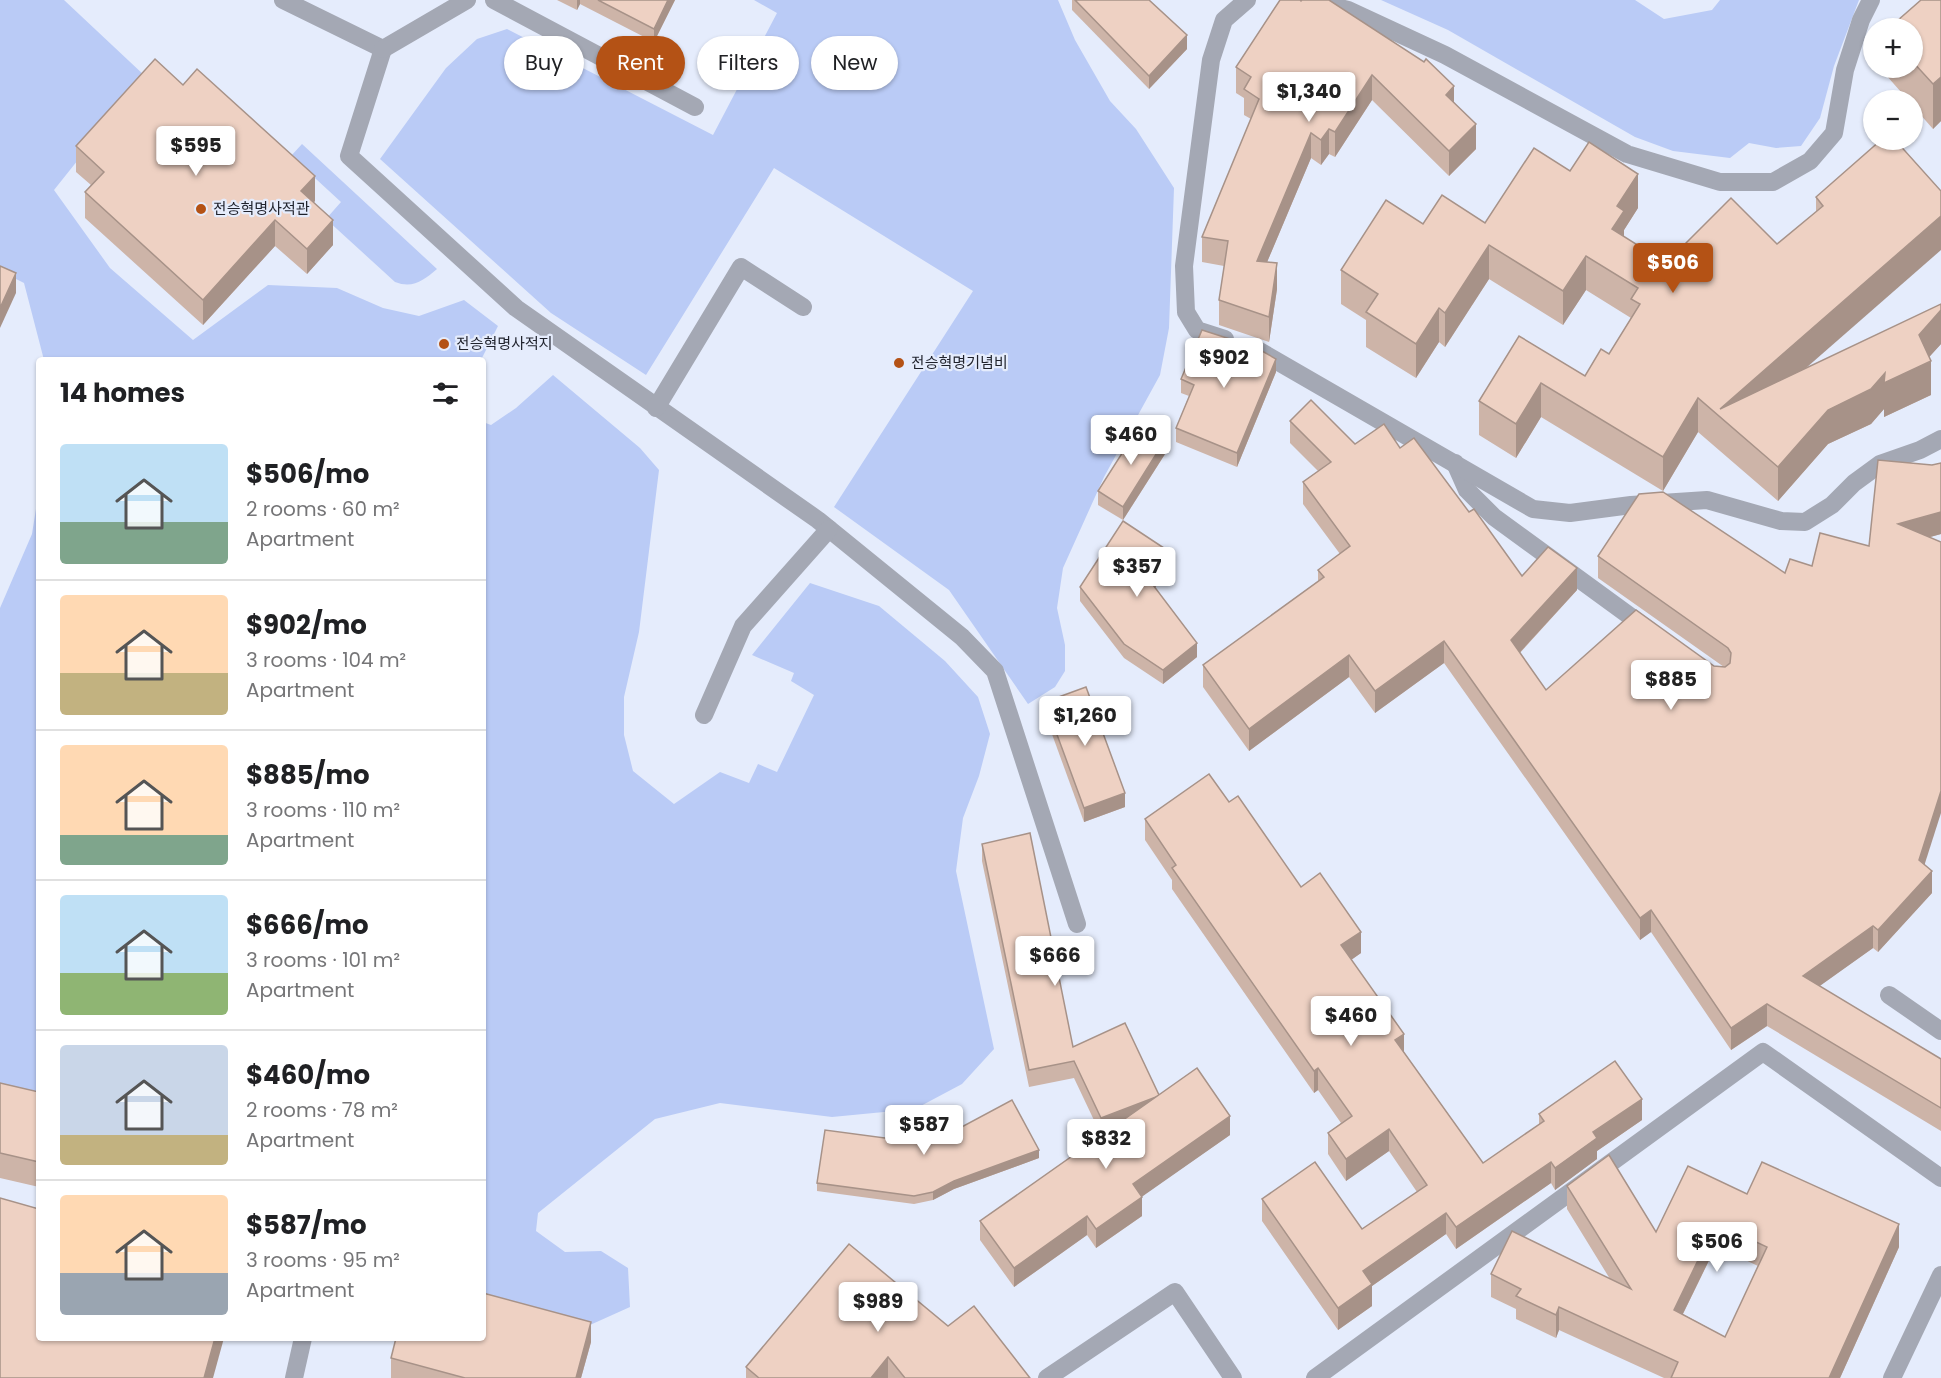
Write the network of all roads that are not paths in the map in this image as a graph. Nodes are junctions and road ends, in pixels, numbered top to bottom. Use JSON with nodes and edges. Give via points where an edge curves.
{"nodes":[{"id":1,"x":283,"y":0,"type":"edge"},
{"id":2,"x":466,"y":0,"type":"edge"},
{"id":3,"x":494,"y":0,"type":"edge"},
{"id":4,"x":1247,"y":0,"type":"edge"},
{"id":5,"x":1310,"y":0,"type":"edge"},
{"id":6,"x":1871,"y":0,"type":"edge"},
{"id":7,"x":383,"y":50,"type":"junction"},
{"id":8,"x":695,"y":107,"type":"dead end"},
{"id":9,"x":803,"y":307,"type":"dead end"},
{"id":10,"x":656,"y":408,"type":"junction"},
{"id":11,"x":1941,"y":439,"type":"edge"},
{"id":12,"x":1455,"y":463,"type":"junction"},
{"id":13,"x":829,"y":529,"type":"junction"},
{"id":14,"x":1662,"y":639,"type":"edge"},
{"id":15,"x":704,"y":715,"type":"dead end"},
{"id":16,"x":1077,"y":924,"type":"dead end"},
{"id":17,"x":1889,"y":995,"type":"dead end"},
{"id":18,"x":1941,"y":1031,"type":"edge"},
{"id":19,"x":1941,"y":1178,"type":"edge"},
{"id":20,"x":1941,"y":1275,"type":"edge"},
{"id":21,"x":302,"y":1341,"type":"edge"},
{"id":22,"x":294,"y":1378,"type":"edge"},
{"id":23,"x":1047,"y":1378,"type":"edge"},
{"id":24,"x":1233,"y":1378,"type":"edge"},
{"id":25,"x":1315,"y":1378,"type":"edge"},
{"id":26,"x":1892,"y":1378,"type":"edge"}],
"edges":[{"from":1,"to":7,"type":"street"},
{"from":2,"to":7,"type":"street"},
{"from":3,"to":8,"type":"street"},
{"from":4,"to":12,"type":"street","via":[[1224,20],[1211,60],[1184,266],[1186,312],[1197,330],[1260,350]]},
{"from":5,"to":6,"type":"street","via":[[1348,10],[1445,55],[1627,154],[1720,182],[1773,182],[1810,161],[1834,133],[1845,70]]},
{"from":7,"to":10,"type":"street","via":[[349,156],[516,308]]},
{"from":9,"to":10,"type":"street","via":[[741,267]]},
{"from":10,"to":13,"type":"street"},
{"from":11,"to":12,"type":"street","via":[[1880,464],[1832,505],[1805,522],[1781,521],[1707,500],[1570,513],[1533,509]]},
{"from":12,"to":14,"type":"street","via":[[1467,490],[1494,517]]},
{"from":13,"to":15,"type":"street","via":[[743,626]]},
{"from":13,"to":16,"type":"street","via":[[962,637],[995,671]]},
{"from":17,"to":18,"type":"street"},
{"from":19,"to":25,"type":"street","via":[[1763,1052]]},
{"from":20,"to":26,"type":"street"},
{"from":21,"to":22,"type":"street"},
{"from":23,"to":24,"type":"street","via":[[1175,1292]]}]}
